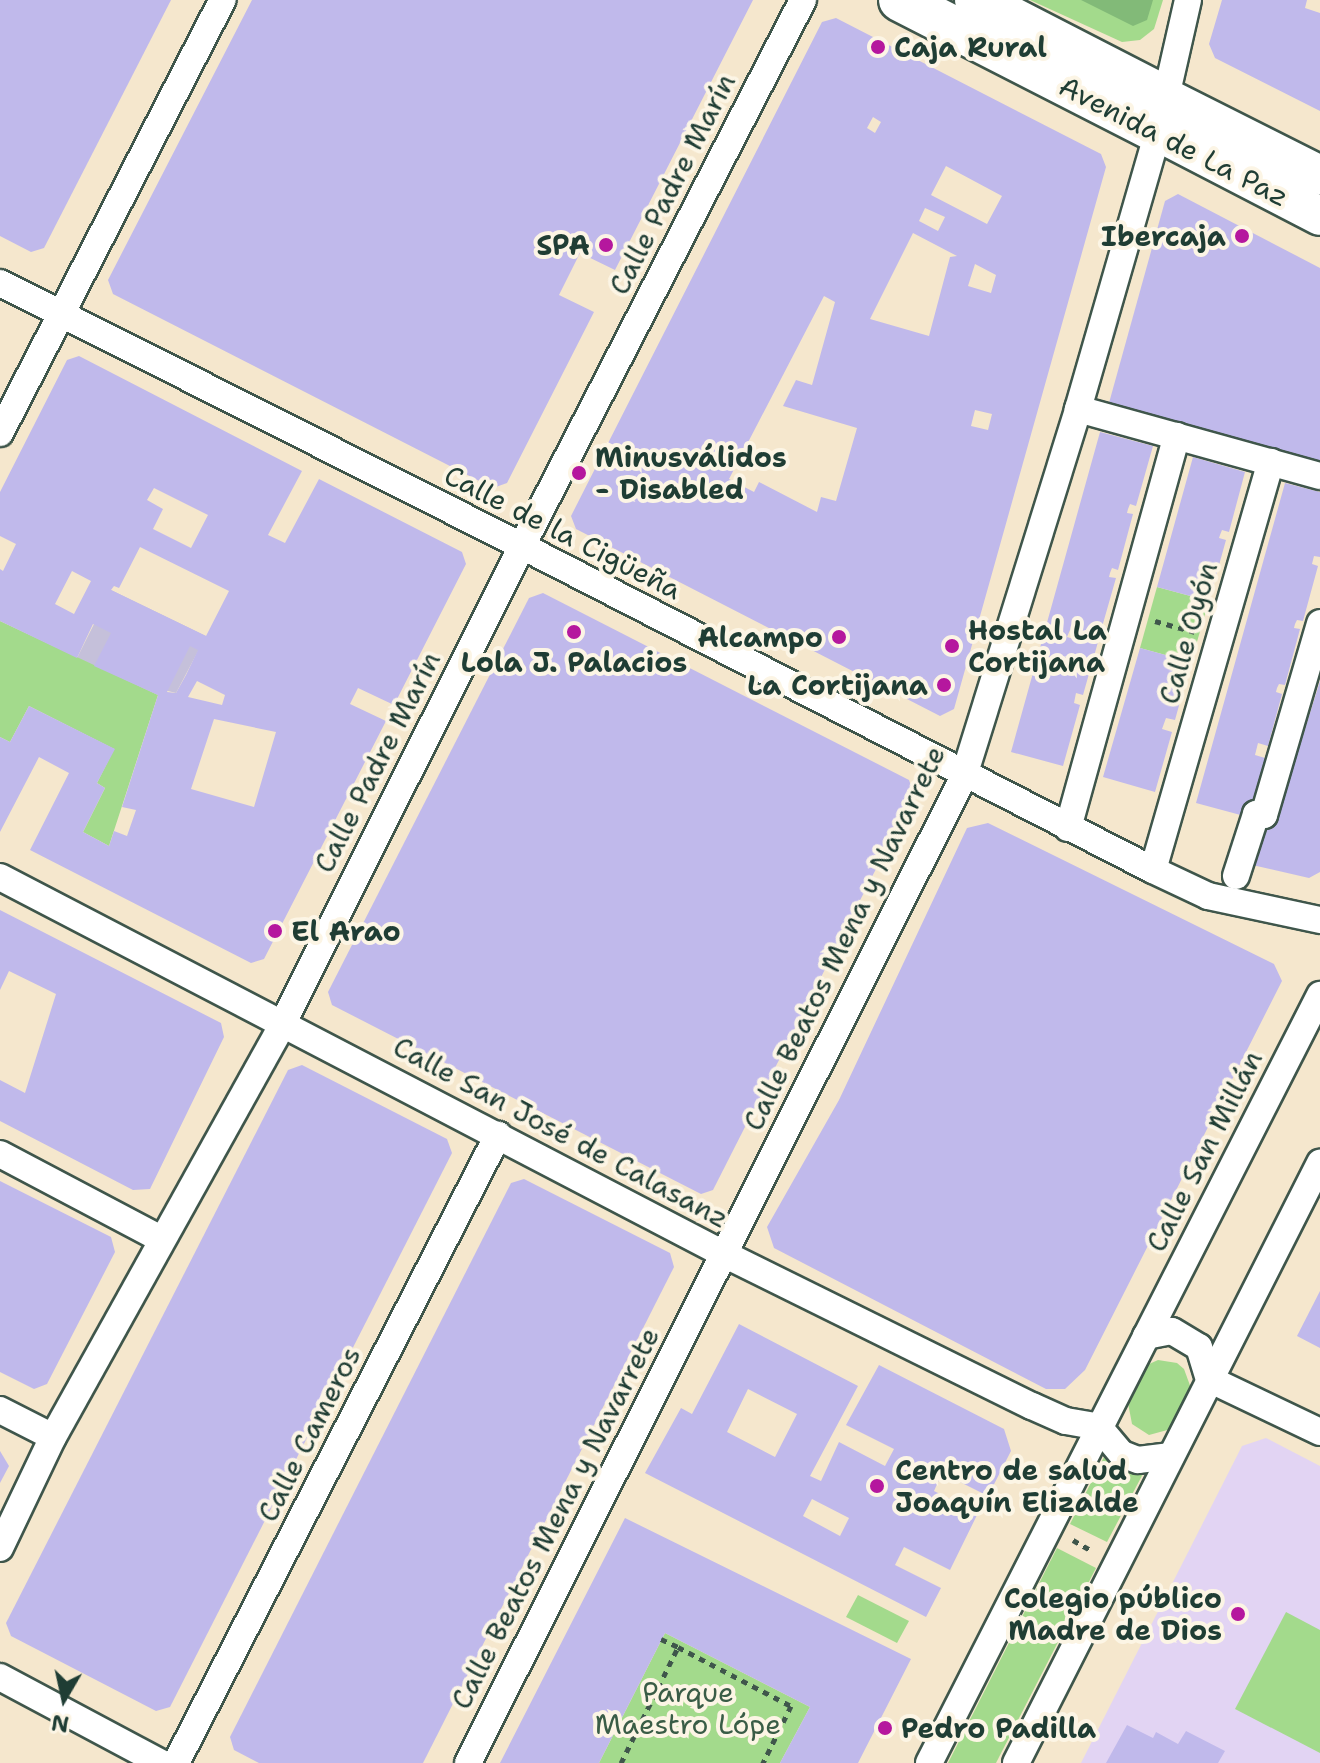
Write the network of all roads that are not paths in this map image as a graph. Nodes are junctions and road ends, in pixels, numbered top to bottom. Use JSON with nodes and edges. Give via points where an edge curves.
{"nodes":[{"id":1,"x":223,"y":0,"type":"edge"},
{"id":2,"x":803,"y":0,"type":"edge"},
{"id":3,"x":900,"y":0,"type":"edge"},
{"id":4,"x":976,"y":0,"type":"edge"},
{"id":5,"x":1188,"y":0,"type":"edge"},
{"id":6,"x":1162,"y":115,"type":"junction"},
{"id":7,"x":1320,"y":175,"type":"edge"},
{"id":8,"x":1320,"y":216,"type":"edge"},
{"id":9,"x":0,"y":283,"type":"edge"},
{"id":10,"x":62,"y":315,"type":"junction"},
{"id":11,"x":1078,"y":409,"type":"junction"},
{"id":12,"x":0,"y":433,"type":"edge"},
{"id":13,"x":1177,"y":436,"type":"junction"},
{"id":14,"x":1271,"y":462,"type":"junction"},
{"id":15,"x":1320,"y":476,"type":"edge"},
{"id":16,"x":522,"y":546,"type":"junction"},
{"id":17,"x":1320,"y":623,"type":"edge"},
{"id":18,"x":964,"y":776,"type":"junction"},
{"id":19,"x":1068,"y":828,"type":"junction"},
{"id":20,"x":1153,"y":870,"type":"junction"},
{"id":21,"x":1236,"y":876,"type":"dead end"},
{"id":22,"x":0,"y":877,"type":"edge"},
{"id":23,"x":1320,"y":920,"type":"edge"},
{"id":24,"x":1320,"y":995,"type":"edge"},
{"id":25,"x":283,"y":1023,"type":"junction"},
{"id":26,"x":498,"y":1135,"type":"junction"},
{"id":27,"x":0,"y":1154,"type":"edge"},
{"id":28,"x":1320,"y":1163,"type":"edge"},
{"id":29,"x":161,"y":1239,"type":"junction"},
{"id":30,"x":724,"y":1254,"type":"junction"},
{"id":31,"x":1146,"y":1336,"type":"junction"},
{"id":32,"x":1209,"y":1379,"type":"junction"},
{"id":33,"x":0,"y":1410,"type":"edge"},
{"id":34,"x":1099,"y":1427,"type":"junction"},
{"id":35,"x":1320,"y":1432,"type":"edge"},
{"id":36,"x":53,"y":1437,"type":"junction"},
{"id":37,"x":1171,"y":1456,"type":"junction"},
{"id":38,"x":0,"y":1548,"type":"edge"},
{"id":39,"x":0,"y":1677,"type":"edge"},
{"id":40,"x":161,"y":1763,"type":"edge"},
{"id":41,"x":176,"y":1763,"type":"edge"},
{"id":42,"x":468,"y":1763,"type":"edge"},
{"id":43,"x":929,"y":1763,"type":"edge"},
{"id":44,"x":1016,"y":1763,"type":"edge"}],
"edges":[{"from":1,"to":10,"type":"street"},
{"from":2,"to":16,"type":"street","name":"Calle Padre Marín"},
{"from":3,"to":6,"type":"main road","name":"Avenida de La Paz"},
{"from":4,"to":6,"type":"main road","name":"Avenida de La Paz"},
{"from":5,"to":6,"type":"street","name":"Calle Beatos Mena y Navarrete"},
{"from":6,"to":7,"type":"main road","name":"Avenida de La Paz"},
{"from":6,"to":8,"type":"main road","name":"Avenida de La Paz"},
{"from":6,"to":11,"type":"street","name":"Calle Beatos Mena y Navarrete"},
{"from":9,"to":10,"type":"street","name":"Calle de la Cigüeña"},
{"from":10,"to":12,"type":"street"},
{"from":10,"to":16,"type":"street","name":"Calle de la Cigüeña"},
{"from":11,"to":13,"type":"street"},
{"from":11,"to":18,"type":"street","name":"Calle Beatos Mena y Navarrete"},
{"from":13,"to":14,"type":"street"},
{"from":13,"to":19,"type":"street"},
{"from":14,"to":15,"type":"street"},
{"from":14,"to":20,"type":"street","name":"Calle Oyón"},
{"from":16,"to":18,"type":"street","name":"Calle de la Cigüeña"},
{"from":16,"to":25,"type":"street","name":"Calle Padre Marín"},
{"from":17,"to":21,"type":"street","via":[[1264,815],[1256,814]]},
{"from":18,"to":19,"type":"street","name":"Calle de la Cigüeña"},
{"from":18,"to":30,"type":"street","name":"Calle Beatos Mena y Navarrete"},
{"from":19,"to":20,"type":"street","name":"Calle de la Cigüeña"},
{"from":20,"to":23,"type":"street","name":"Calle de la Cigüeña","via":[[1208,896]]},
{"from":22,"to":25,"type":"street","name":"Calle San José de Calasanz"},
{"from":24,"to":31,"type":"street","name":"Calle San Millán"},
{"from":25,"to":26,"type":"street","name":"Calle San José de Calasanz"},
{"from":25,"to":29,"type":"street","name":"Calle Padre Marín"},
{"from":26,"to":30,"type":"street","name":"Calle San José de Calasanz"},
{"from":26,"to":41,"type":"street","name":"Calle Cameros"},
{"from":27,"to":29,"type":"street"},
{"from":28,"to":32,"type":"street"},
{"from":29,"to":36,"type":"street","name":"Calle Padre Marín"},
{"from":30,"to":34,"type":"street","name":"Calle San José de Calasanz","via":[[1032,1406],[1066,1421]]},
{"from":30,"to":42,"type":"street","name":"Calle Beatos Mena y Navarrete"},
{"from":31,"to":32,"type":"street","via":[[1172,1331],[1199,1347]]},
{"from":31,"to":34,"type":"street","name":"Calle San Millán"},
{"from":32,"to":35,"type":"street"},
{"from":32,"to":37,"type":"street"},
{"from":33,"to":36,"type":"street"},
{"from":34,"to":37,"type":"street","via":[[1122,1454],[1138,1460]]},
{"from":34,"to":43,"type":"street","name":"Calle San Millán"},
{"from":36,"to":38,"type":"street","name":"Calle Padre Marín"},
{"from":37,"to":44,"type":"street"},
{"from":39,"to":40,"type":"street"}]}
